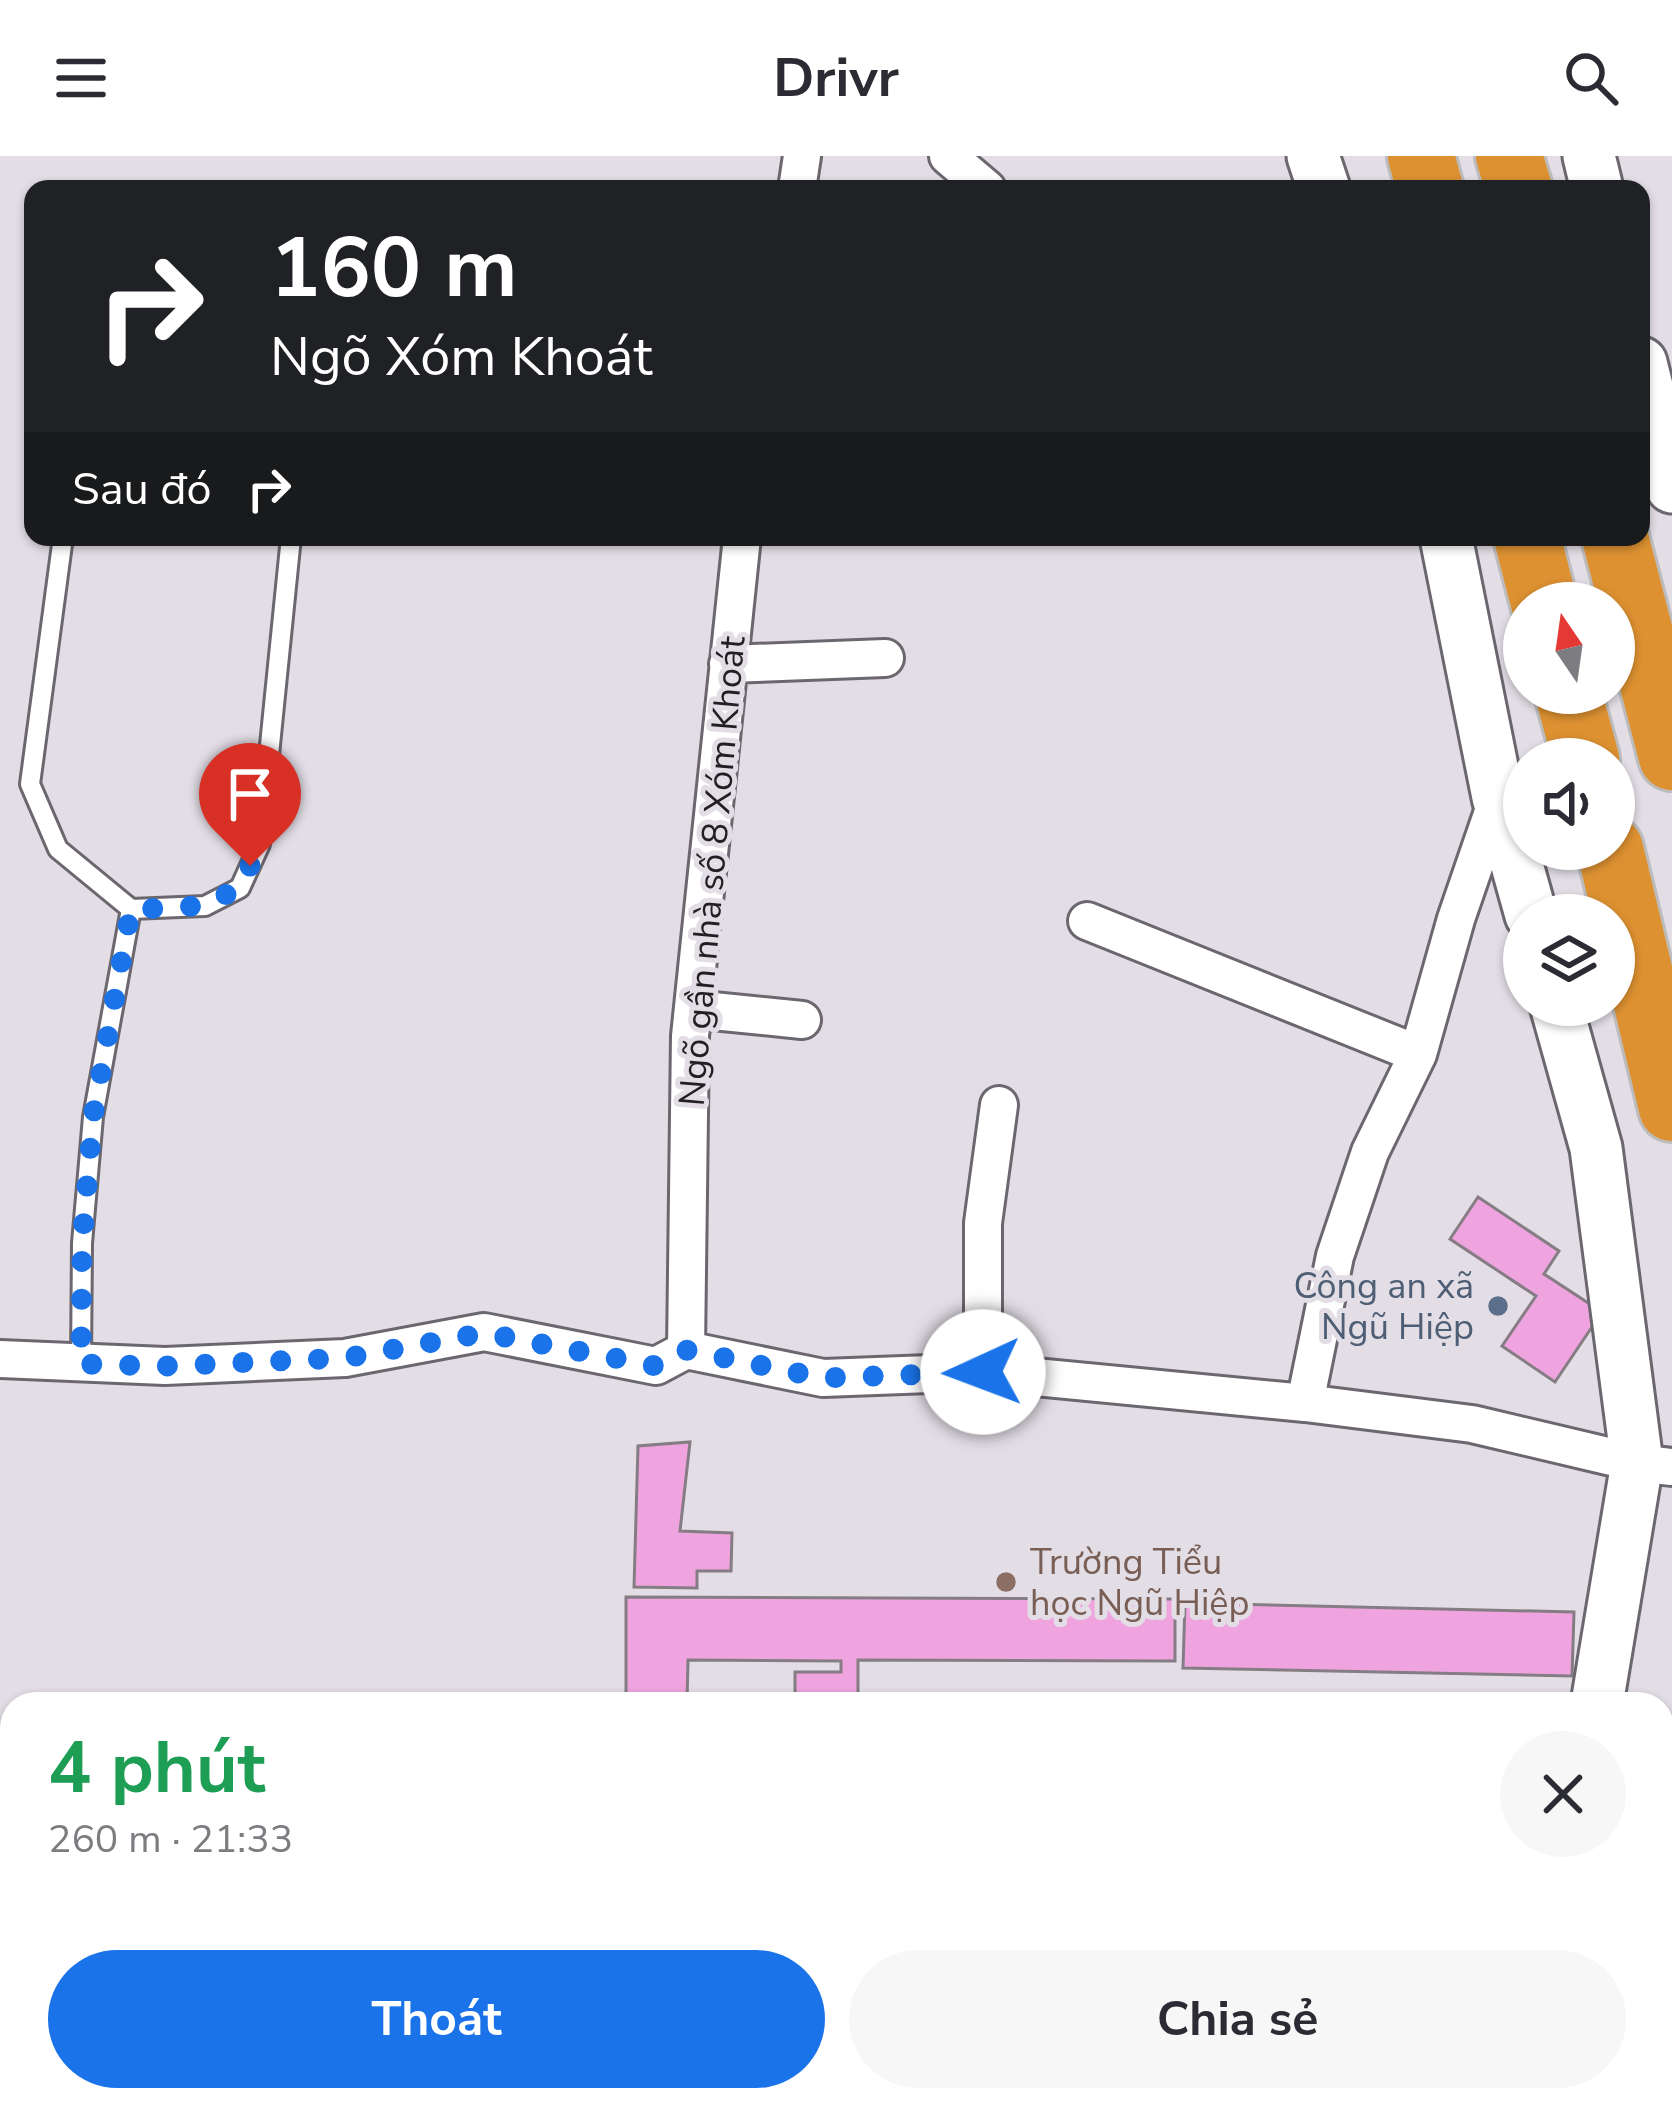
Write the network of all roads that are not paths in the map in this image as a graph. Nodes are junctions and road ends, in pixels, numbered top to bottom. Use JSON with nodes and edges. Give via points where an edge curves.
{"nodes":[{"id":1,"x":948,"y":156,"type":"edge"},
{"id":2,"x":977,"y":180,"type":"edge"},
{"id":3,"x":1650,"y":400,"type":"edge"},
{"id":4,"x":1672,"y":487,"type":"edge"},
{"id":5,"x":62,"y":546,"type":"edge"},
{"id":6,"x":290,"y":546,"type":"edge"},
{"id":7,"x":741,"y":546,"type":"edge"},
{"id":8,"x":1445,"y":546,"type":"edge"},
{"id":9,"x":1529,"y":546,"type":"edge"},
{"id":10,"x":1617,"y":546,"type":"edge"},
{"id":11,"x":1539,"y":582,"type":"edge"},
{"id":12,"x":885,"y":658,"type":"dead end"},
{"id":13,"x":728,"y":664,"type":"junction"},
{"id":14,"x":1672,"y":758,"type":"edge"},
{"id":15,"x":1498,"y":797,"type":"junction"},
{"id":16,"x":1615,"y":870,"type":"edge"},
{"id":17,"x":1525,"y":894,"type":"edge"},
{"id":18,"x":131,"y":909,"type":"junction"},
{"id":19,"x":1088,"y":921,"type":"dead end"},
{"id":20,"x":693,"y":1009,"type":"junction"},
{"id":21,"x":802,"y":1020,"type":"dead end"},
{"id":22,"x":1562,"y":1026,"type":"edge"},
{"id":23,"x":1418,"y":1054,"type":"junction"},
{"id":24,"x":999,"y":1106,"type":"dead end"},
{"id":25,"x":1672,"y":1108,"type":"edge"},
{"id":26,"x":686,"y":1350,"type":"junction"},
{"id":27,"x":0,"y":1359,"type":"edge"},
{"id":28,"x":81,"y":1364,"type":"junction"},
{"id":29,"x":983,"y":1372,"type":"junction"},
{"id":30,"x":1305,"y":1403,"type":"junction"},
{"id":31,"x":1654,"y":1465,"type":"edge"},
{"id":32,"x":1600,"y":1692,"type":"edge"}],
"edges":[{"from":1,"to":2,"type":"street"},
{"from":3,"to":4,"type":"street"},
{"from":5,"to":18,"type":"lane","via":[[30,784],[58,849]]},
{"from":6,"to":18,"type":"lane","via":[[260,844],[240,888],[205,907]]},
{"from":7,"to":13,"type":"street","name":"Ngõ gần nhà số 8 Xóm Khoát"},
{"from":8,"to":15,"type":"street"},
{"from":9,"to":11,"type":"highway"},
{"from":10,"to":14,"type":"highway"},
{"from":12,"to":13,"type":"street"},
{"from":13,"to":20,"type":"street","name":"Ngõ gần nhà số 8 Xóm Khoát"},
{"from":15,"to":17,"type":"street"},
{"from":15,"to":23,"type":"street"},
{"from":16,"to":25,"type":"highway"},
{"from":18,"to":28,"type":"lane","via":[[93,1117]]},
{"from":19,"to":23,"type":"street"},
{"from":20,"to":21,"type":"street"},
{"from":20,"to":26,"type":"street","name":"Ngõ gần nhà số 8 Xóm Khoát"},
{"from":22,"to":31,"type":"street","via":[[1596,1148]]},
{"from":23,"to":30,"type":"street","via":[[1370,1152],[1335,1256]]},
{"from":24,"to":29,"type":"street","via":[[983,1222]]},
{"from":26,"to":28,"type":"street","via":[[656,1366],[484,1333],[345,1358]]},
{"from":26,"to":29,"type":"street","via":[[823,1378]]},
{"from":27,"to":28,"type":"street"},
{"from":29,"to":30,"type":"street"},
{"from":30,"to":31,"type":"street","via":[[1472,1424]]},
{"from":31,"to":32,"type":"street"}]}
